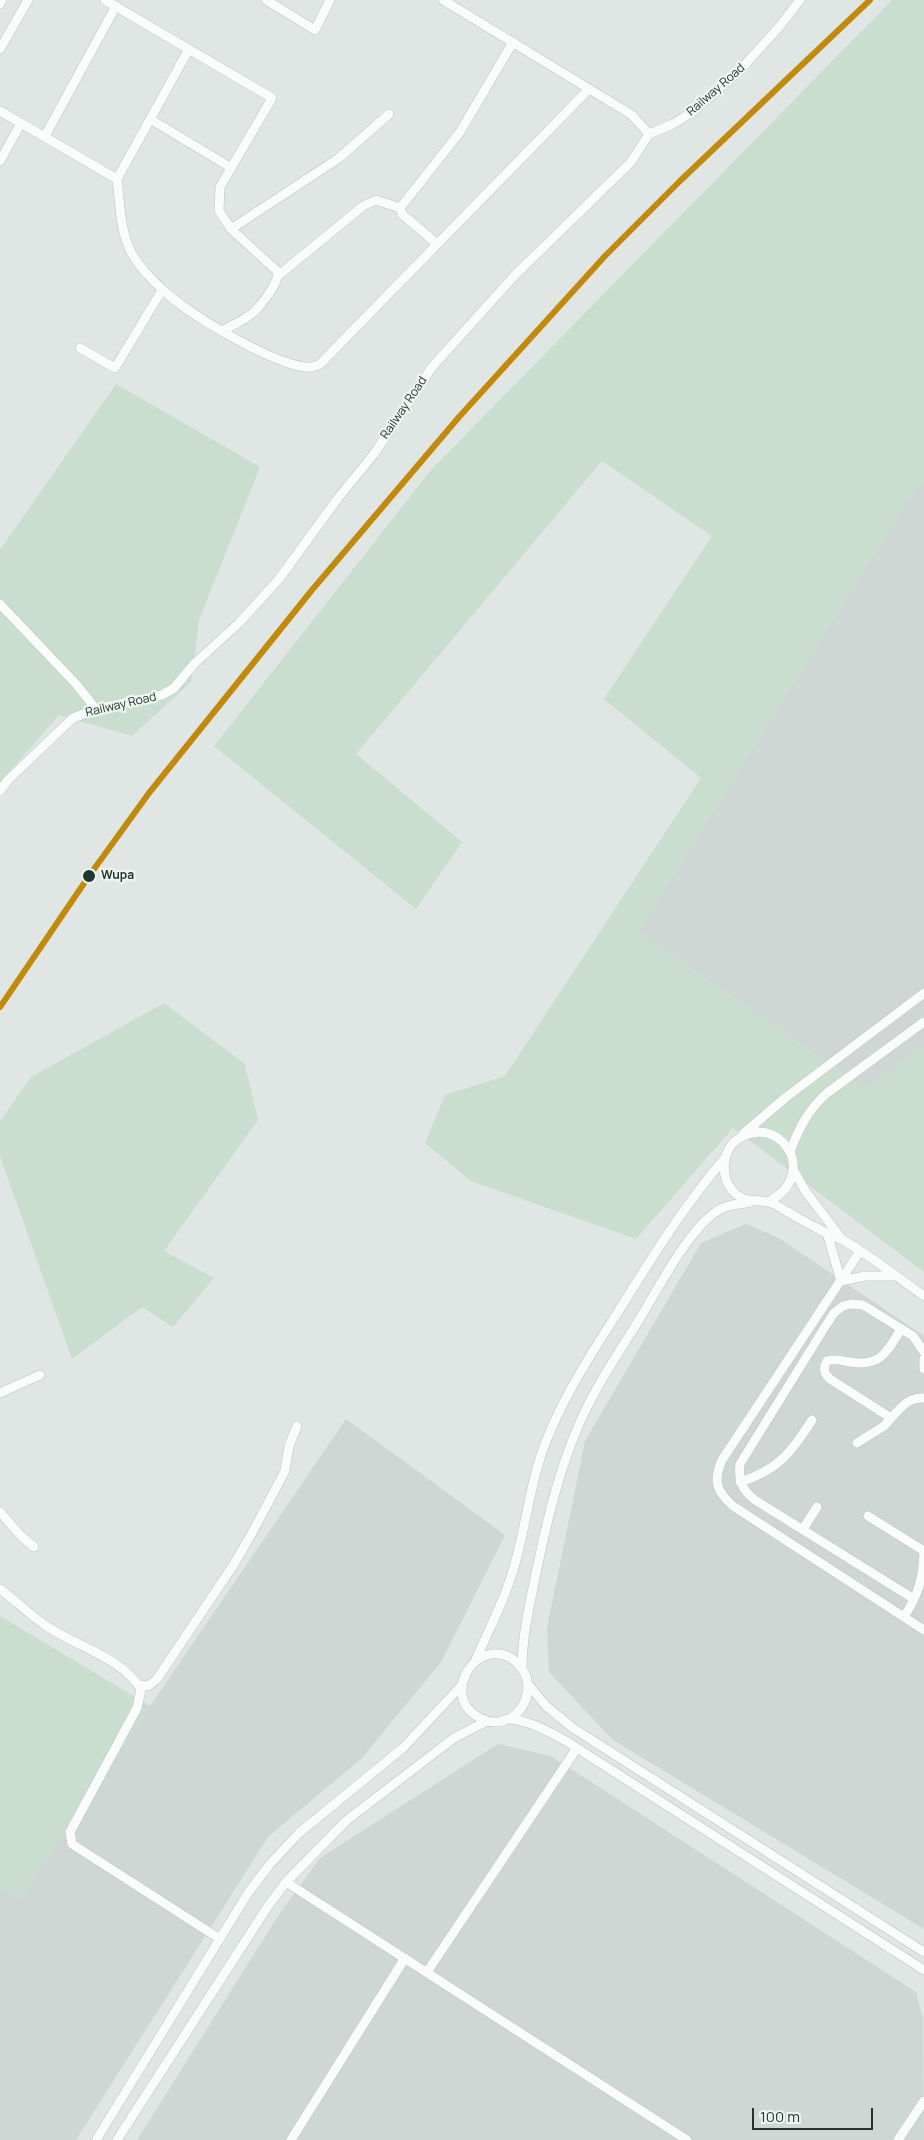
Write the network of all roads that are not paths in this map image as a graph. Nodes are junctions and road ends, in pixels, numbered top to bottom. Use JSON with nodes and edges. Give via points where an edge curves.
{"nodes":[{"id":1,"x":2,"y":0,"type":"edge"},
{"id":2,"x":28,"y":0,"type":"edge"},
{"id":3,"x":105,"y":0,"type":"edge"},
{"id":4,"x":266,"y":0,"type":"edge"},
{"id":5,"x":330,"y":0,"type":"edge"},
{"id":6,"x":443,"y":0,"type":"edge"},
{"id":7,"x":800,"y":0,"type":"edge"},
{"id":8,"x":0,"y":4,"type":"edge"},
{"id":9,"x":116,"y":6,"type":"junction"},
{"id":10,"x":513,"y":42,"type":"junction"},
{"id":11,"x":0,"y":49,"type":"edge"},
{"id":12,"x":189,"y":49,"type":"junction"},
{"id":13,"x":589,"y":88,"type":"junction"},
{"id":14,"x":0,"y":111,"type":"edge"},
{"id":15,"x":389,"y":114,"type":"dead end"},
{"id":16,"x":150,"y":119,"type":"junction"},
{"id":17,"x":21,"y":123,"type":"junction"},
{"id":18,"x":649,"y":134,"type":"junction"},
{"id":19,"x":45,"y":136,"type":"junction"},
{"id":20,"x":0,"y":161,"type":"edge"},
{"id":21,"x":230,"y":167,"type":"junction"},
{"id":22,"x":116,"y":179,"type":"junction"},
{"id":23,"x":400,"y":208,"type":"junction"},
{"id":24,"x":231,"y":229,"type":"junction"},
{"id":25,"x":437,"y":244,"type":"junction"},
{"id":26,"x":278,"y":274,"type":"junction"},
{"id":27,"x":162,"y":290,"type":"junction"},
{"id":28,"x":222,"y":331,"type":"junction"},
{"id":29,"x":80,"y":348,"type":"dead end"},
{"id":30,"x":0,"y":604,"type":"edge"},
{"id":31,"x":96,"y":708,"type":"junction"},
{"id":32,"x":0,"y":791,"type":"edge"},
{"id":33,"x":924,"y":993,"type":"edge"},
{"id":34,"x":924,"y":1022,"type":"edge"},
{"id":35,"x":737,"y":1140,"type":"junction"},
{"id":36,"x":790,"y":1152,"type":"junction"},
{"id":37,"x":725,"y":1158,"type":"junction"},
{"id":38,"x":794,"y":1171,"type":"junction"},
{"id":39,"x":770,"y":1201,"type":"junction"},
{"id":40,"x":751,"y":1202,"type":"junction"},
{"id":41,"x":827,"y":1233,"type":"junction"},
{"id":42,"x":842,"y":1240,"type":"junction"},
{"id":43,"x":860,"y":1251,"type":"junction"},
{"id":44,"x":895,"y":1276,"type":"junction"},
{"id":45,"x":841,"y":1281,"type":"junction"},
{"id":46,"x":924,"y":1295,"type":"edge"},
{"id":47,"x":901,"y":1328,"type":"junction"},
{"id":48,"x":924,"y":1352,"type":"edge"},
{"id":49,"x":924,"y":1359,"type":"edge"},
{"id":50,"x":924,"y":1369,"type":"edge"},
{"id":51,"x":40,"y":1375,"type":"dead end"},
{"id":52,"x":0,"y":1393,"type":"edge"},
{"id":53,"x":924,"y":1398,"type":"edge"},
{"id":54,"x":892,"y":1418,"type":"junction"},
{"id":55,"x":812,"y":1420,"type":"dead end"},
{"id":56,"x":297,"y":1426,"type":"dead end"},
{"id":57,"x":857,"y":1443,"type":"dead end"},
{"id":58,"x":740,"y":1482,"type":"junction"},
{"id":59,"x":816,"y":1507,"type":"dead end"},
{"id":60,"x":0,"y":1512,"type":"edge"},
{"id":61,"x":868,"y":1516,"type":"dead end"},
{"id":62,"x":803,"y":1529,"type":"junction"},
{"id":63,"x":34,"y":1547,"type":"dead end"},
{"id":64,"x":924,"y":1551,"type":"edge"},
{"id":65,"x":0,"y":1588,"type":"edge"},
{"id":66,"x":914,"y":1599,"type":"junction"},
{"id":67,"x":904,"y":1617,"type":"junction"},
{"id":68,"x":924,"y":1630,"type":"edge"},
{"id":69,"x":475,"y":1662,"type":"junction"},
{"id":70,"x":522,"y":1668,"type":"junction"},
{"id":71,"x":528,"y":1684,"type":"junction"},
{"id":72,"x":138,"y":1685,"type":"junction"},
{"id":73,"x":461,"y":1686,"type":"junction"},
{"id":74,"x":510,"y":1719,"type":"junction"},
{"id":75,"x":487,"y":1721,"type":"junction"},
{"id":76,"x":577,"y":1748,"type":"junction"},
{"id":77,"x":286,"y":1882,"type":"junction"},
{"id":78,"x":220,"y":1939,"type":"junction"},
{"id":79,"x":924,"y":1952,"type":"edge"},
{"id":80,"x":405,"y":1958,"type":"junction"},
{"id":81,"x":924,"y":1970,"type":"edge"},
{"id":82,"x":427,"y":1972,"type":"junction"},
{"id":83,"x":924,"y":2101,"type":"edge"},
{"id":84,"x":96,"y":2140,"type":"edge"},
{"id":85,"x":117,"y":2140,"type":"edge"},
{"id":86,"x":291,"y":2140,"type":"edge"},
{"id":87,"x":687,"y":2140,"type":"edge"},
{"id":88,"x":898,"y":2140,"type":"edge"}],
"edges":[{"from":1,"to":8,"type":"street"},
{"from":2,"to":11,"type":"street"},
{"from":3,"to":9,"type":"street"},
{"from":4,"to":5,"type":"street","via":[[316,30]]},
{"from":6,"to":10,"type":"street"},
{"from":7,"to":18,"type":"street","name":"Railway Road","via":[[741,69],[694,111]]},
{"from":9,"to":12,"type":"street"},
{"from":9,"to":19,"type":"street"},
{"from":10,"to":13,"type":"street"},
{"from":10,"to":23,"type":"street","via":[[460,132]]},
{"from":12,"to":16,"type":"street"},
{"from":12,"to":21,"type":"street","via":[[272,98]]},
{"from":13,"to":18,"type":"street","via":[[632,115]]},
{"from":13,"to":25,"type":"street"},
{"from":14,"to":17,"type":"street"},
{"from":15,"to":24,"type":"street","via":[[339,158]]},
{"from":16,"to":21,"type":"street"},
{"from":16,"to":22,"type":"street"},
{"from":17,"to":19,"type":"street"},
{"from":17,"to":20,"type":"street"},
{"from":18,"to":31,"type":"street","name":"Railway Road","via":[[631,162],[515,275],[432,367],[374,454],[279,579],[239,623],[195,663],[174,688],[162,695]]},
{"from":19,"to":22,"type":"street"},
{"from":21,"to":24,"type":"street","via":[[220,187],[219,212]]},
{"from":22,"to":27,"type":"street","via":[[128,245]]},
{"from":23,"to":25,"type":"street","via":[[402,214]]},
{"from":23,"to":26,"type":"street","via":[[376,200],[363,206]]},
{"from":24,"to":26,"type":"street"},
{"from":25,"to":28,"type":"street","via":[[320,364],[305,367],[292,364]]},
{"from":26,"to":28,"type":"street","via":[[271,291],[253,313]]},
{"from":27,"to":28,"type":"street"},
{"from":27,"to":29,"type":"street","via":[[115,368]]},
{"from":30,"to":31,"type":"street"},
{"from":31,"to":32,"type":"street","name":"Railway Road","via":[[64,724]]},
{"from":33,"to":35,"type":"street","via":[[784,1098]]},
{"from":34,"to":36,"type":"street","via":[[813,1106],[800,1126]]},
{"from":35,"to":36,"type":"street","via":[[751,1133],[767,1133],[780,1140]]},
{"from":35,"to":37,"type":"street"},
{"from":36,"to":38,"type":"street"},
{"from":37,"to":40,"type":"street","via":[[726,1181],[741,1198]]},
{"from":37,"to":69,"type":"street","via":[[648,1264],[564,1402],[537,1470],[509,1582]]},
{"from":38,"to":39,"type":"street","via":[[790,1184]]},
{"from":38,"to":42,"type":"street"},
{"from":39,"to":40,"type":"street"},
{"from":39,"to":41,"type":"street"},
{"from":40,"to":70,"type":"street","via":[[725,1207],[697,1228],[580,1421],[558,1477],[551,1505],[526,1626]]},
{"from":41,"to":42,"type":"street"},
{"from":41,"to":45,"type":"street"},
{"from":42,"to":43,"type":"street"},
{"from":43,"to":44,"type":"street"},
{"from":43,"to":45,"type":"street"},
{"from":44,"to":45,"type":"street","via":[[865,1276]]},
{"from":44,"to":46,"type":"street"},
{"from":45,"to":67,"type":"street","via":[[722,1460],[716,1473],[717,1487],[733,1506]]},
{"from":47,"to":48,"type":"street","via":[[913,1336]]},
{"from":47,"to":54,"type":"street","via":[[887,1353],[876,1362],[868,1364],[834,1359],[827,1361],[824,1368],[830,1379]]},
{"from":47,"to":58,"type":"street","via":[[864,1305],[843,1306],[834,1313],[740,1464]]},
{"from":49,"to":50,"type":"street"},
{"from":51,"to":52,"type":"street"},
{"from":53,"to":54,"type":"street","via":[[910,1400]]},
{"from":54,"to":57,"type":"street"},
{"from":55,"to":58,"type":"street","via":[[780,1462],[759,1476]]},
{"from":56,"to":72,"type":"street","via":[[289,1446],[285,1471],[234,1564],[157,1679],[148,1686]]},
{"from":58,"to":62,"type":"street","via":[[755,1500]]},
{"from":59,"to":62,"type":"street"},
{"from":60,"to":63,"type":"street"},
{"from":61,"to":64,"type":"street"},
{"from":62,"to":66,"type":"street"},
{"from":64,"to":66,"type":"street","via":[[920,1590]]},
{"from":65,"to":72,"type":"street","via":[[46,1626],[85,1646],[128,1674]]},
{"from":66,"to":67,"type":"street"},
{"from":67,"to":68,"type":"street"},
{"from":69,"to":70,"type":"street","via":[[493,1654],[507,1657]]},
{"from":69,"to":73,"type":"street","via":[[465,1672]]},
{"from":70,"to":71,"type":"street"},
{"from":71,"to":74,"type":"street","via":[[524,1704]]},
{"from":71,"to":79,"type":"street","via":[[546,1706],[573,1728]]},
{"from":72,"to":78,"type":"street","via":[[141,1689],[137,1708],[73,1826],[70,1839],[78,1849]]},
{"from":73,"to":75,"type":"street","via":[[462,1698],[470,1712]]},
{"from":73,"to":78,"type":"street","via":[[404,1747],[299,1833],[264,1871]]},
{"from":74,"to":75,"type":"street"},
{"from":74,"to":76,"type":"street","via":[[532,1724]]},
{"from":75,"to":77,"type":"street","via":[[454,1738],[353,1815]]},
{"from":76,"to":81,"type":"street"},
{"from":76,"to":82,"type":"street"},
{"from":77,"to":80,"type":"street"},
{"from":77,"to":85,"type":"street"},
{"from":78,"to":84,"type":"street"},
{"from":80,"to":82,"type":"street"},
{"from":80,"to":86,"type":"street"},
{"from":82,"to":87,"type":"street"},
{"from":83,"to":88,"type":"street"}]}
